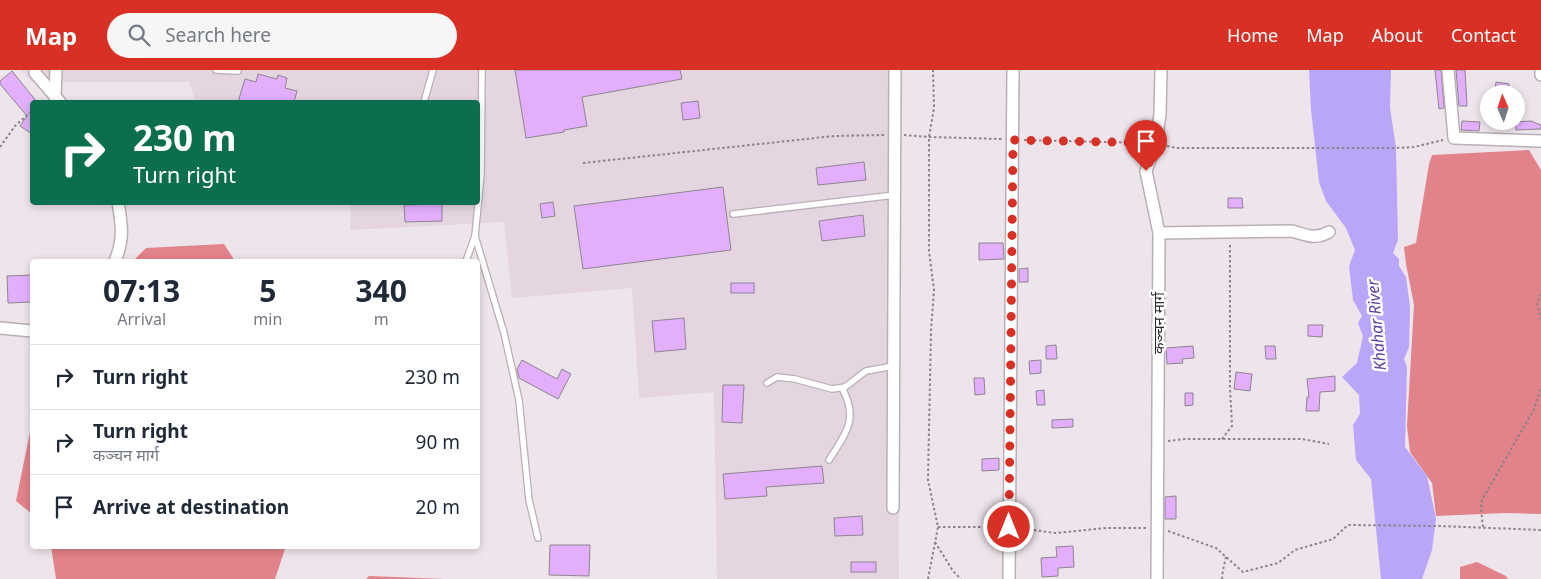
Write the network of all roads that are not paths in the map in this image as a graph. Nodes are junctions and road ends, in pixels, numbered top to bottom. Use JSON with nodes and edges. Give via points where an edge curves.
{"nodes":[{"id":1,"x":56,"y":70,"type":"edge"},
{"id":2,"x":216,"y":70,"type":"edge"},
{"id":3,"x":433,"y":70,"type":"edge"},
{"id":4,"x":482,"y":70,"type":"edge"},
{"id":5,"x":895,"y":70,"type":"edge"},
{"id":6,"x":1013,"y":70,"type":"edge"},
{"id":7,"x":1160,"y":70,"type":"edge"},
{"id":8,"x":1448,"y":70,"type":"edge"},
{"id":9,"x":1541,"y":70,"type":"edge"},
{"id":10,"x":34,"y":71,"type":"edge"},
{"id":11,"x":238,"y":71,"type":"edge"},
{"id":12,"x":1541,"y":75,"type":"edge"},
{"id":13,"x":57,"y":100,"type":"edge"},
{"id":14,"x":425,"y":100,"type":"edge"},
{"id":15,"x":1541,"y":141,"type":"edge"},
{"id":16,"x":480,"y":180,"type":"edge"},
{"id":17,"x":895,"y":195,"type":"junction"},
{"id":18,"x":119,"y":205,"type":"edge"},
{"id":19,"x":477,"y":205,"type":"edge"},
{"id":20,"x":733,"y":214,"type":"dead end"},
{"id":21,"x":1159,"y":232,"type":"junction"},
{"id":22,"x":1329,"y":232,"type":"dead end"},
{"id":23,"x":474,"y":236,"type":"junction"},
{"id":24,"x":116,"y":259,"type":"edge"},
{"id":25,"x":467,"y":259,"type":"edge"},
{"id":26,"x":0,"y":328,"type":"edge"},
{"id":27,"x":30,"y":331,"type":"edge"},
{"id":28,"x":894,"y":366,"type":"junction"},
{"id":29,"x":767,"y":383,"type":"dead end"},
{"id":30,"x":842,"y":388,"type":"junction"},
{"id":31,"x":829,"y":460,"type":"dead end"},
{"id":32,"x":893,"y":508,"type":"dead end"},
{"id":33,"x":538,"y":538,"type":"dead end"},
{"id":34,"x":1009,"y":579,"type":"edge"},
{"id":35,"x":1158,"y":579,"type":"edge"}],
"edges":[{"from":1,"to":13,"type":"street"},
{"from":2,"to":11,"type":"lane"},
{"from":3,"to":14,"type":"lane"},
{"from":4,"to":16,"type":"lane"},
{"from":5,"to":17,"type":"street"},
{"from":6,"to":34,"type":"street"},
{"from":7,"to":21,"type":"street","name":"कञ्चन मार्ग","via":[[1156,143],[1146,171]]},
{"from":8,"to":15,"type":"street","via":[[1454,138]]},
{"from":9,"to":12,"type":"street"},
{"from":10,"to":13,"type":"street"},
{"from":17,"to":20,"type":"lane"},
{"from":17,"to":28,"type":"street"},
{"from":18,"to":24,"type":"street","via":[[123,228]]},
{"from":19,"to":23,"type":"lane"},
{"from":21,"to":22,"type":"street","via":[[1292,231],[1308,236]]},
{"from":21,"to":35,"type":"street","name":"कञ्चन मार्ग"},
{"from":23,"to":25,"type":"lane"},
{"from":23,"to":33,"type":"lane","via":[[504,333],[519,400],[529,500]]},
{"from":26,"to":27,"type":"street"},
{"from":28,"to":30,"type":"lane","via":[[866,371]]},
{"from":28,"to":32,"type":"street"},
{"from":29,"to":30,"type":"lane","via":[[778,377],[832,389]]},
{"from":30,"to":31,"type":"lane","via":[[848,401],[850,424]]}]}
